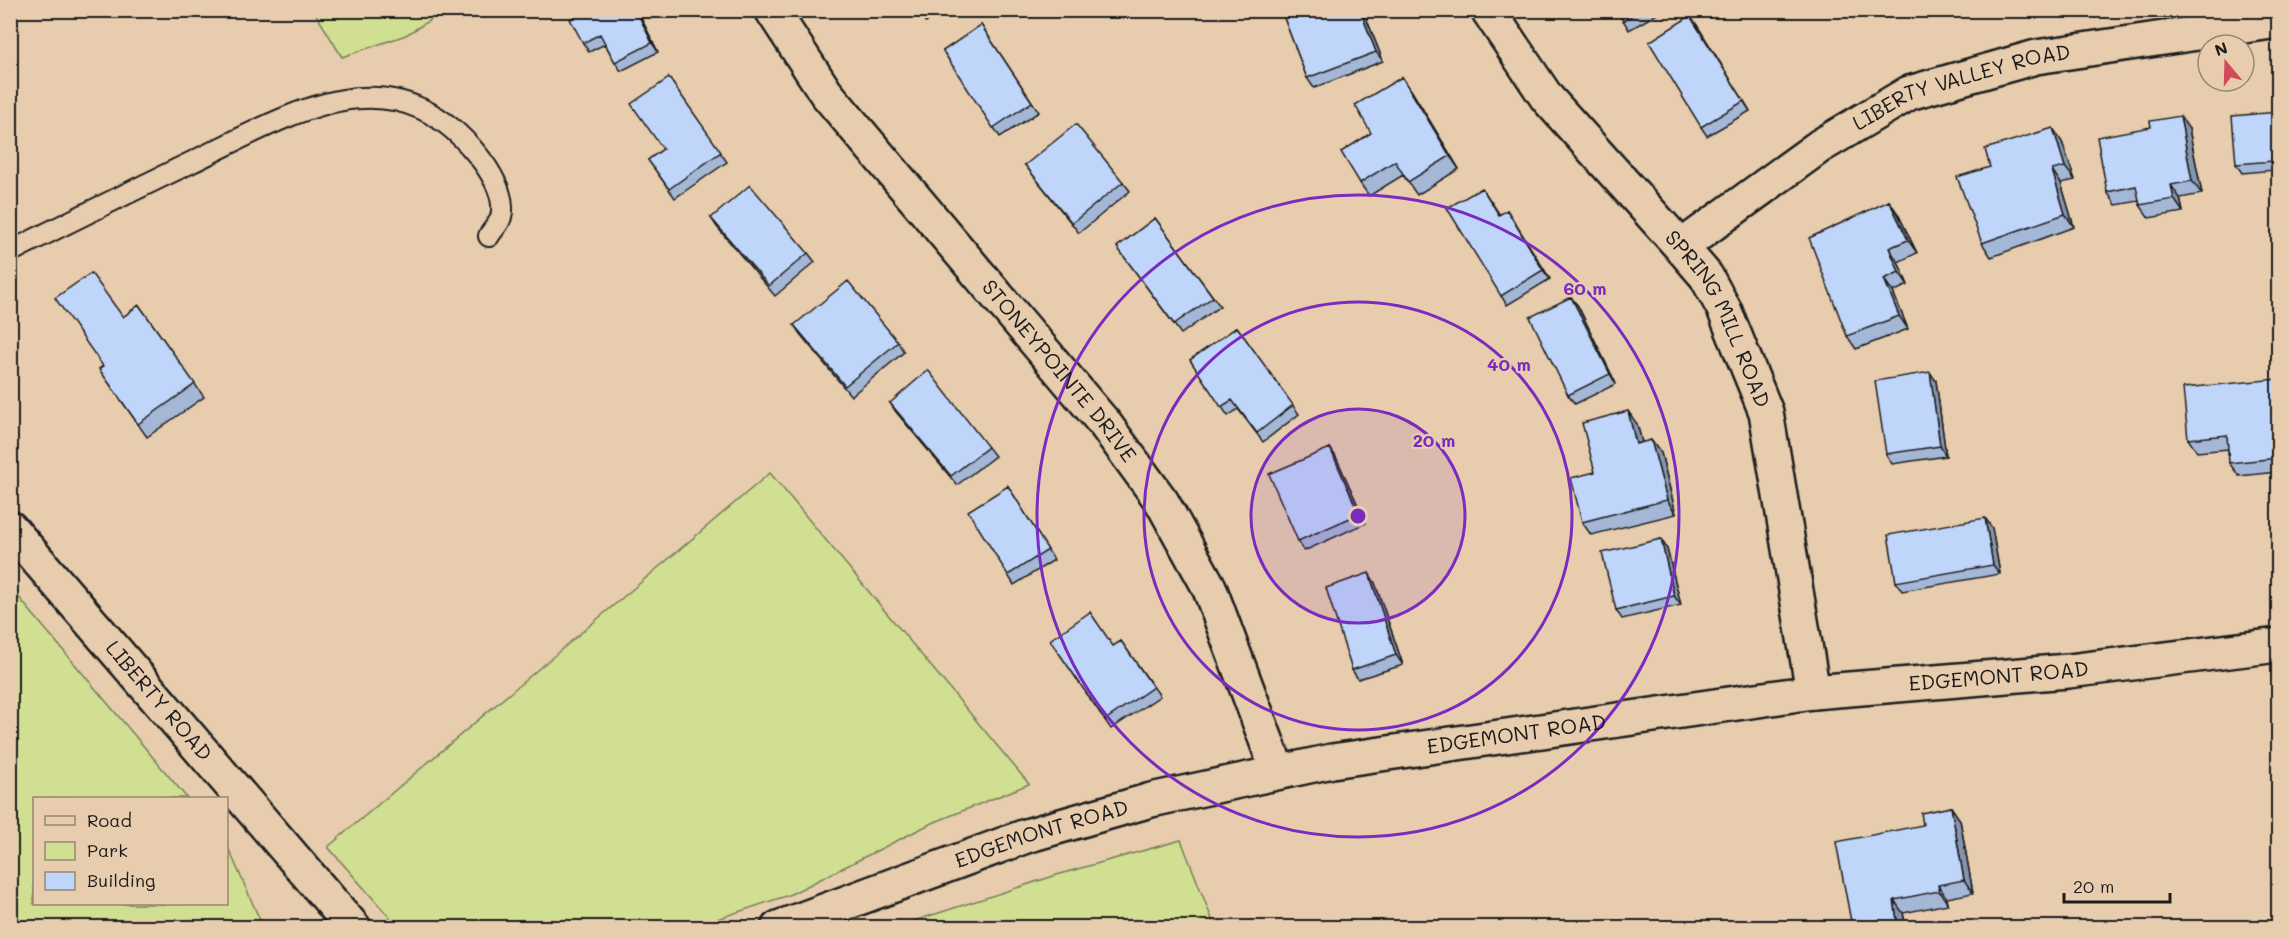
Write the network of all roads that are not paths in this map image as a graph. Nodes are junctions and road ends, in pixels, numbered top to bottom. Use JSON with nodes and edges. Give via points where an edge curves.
{"nodes":[{"id":1,"x":772,"y":10,"type":"edge"},
{"id":2,"x":1488,"y":10,"type":"edge"},
{"id":3,"x":2278,"y":21,"type":"edge"},
{"id":4,"x":489,"y":236,"type":"dead end"},
{"id":5,"x":1681,"y":247,"type":"junction"},
{"id":6,"x":10,"y":252,"type":"edge"},
{"id":7,"x":10,"y":528,"type":"edge"},
{"id":8,"x":2278,"y":645,"type":"edge"},
{"id":9,"x":1813,"y":692,"type":"junction"},
{"id":10,"x":1278,"y":772,"type":"junction"},
{"id":11,"x":354,"y":927,"type":"edge"},
{"id":12,"x":778,"y":927,"type":"edge"}],
"edges":[{"from":1,"to":10,"type":"street","name":"STONEYPOINTE DRIVE","via":[[826,93],[1105,424],[1162,502],[1209,587]]},
{"from":2,"to":5,"type":"street","name":"SPRING MILL ROAD","via":[[1547,98]]},
{"from":3,"to":5,"type":"street","name":"LIBERTY VALLEY ROAD","via":[[2036,57],[1909,93],[1820,146]]},
{"from":4,"to":6,"type":"lane","via":[[501,217],[501,198],[491,173],[476,152],[443,121],[416,105],[367,98],[344,99],[295,113]]},
{"from":5,"to":9,"type":"street","name":"SPRING MILL ROAD","via":[[1706,276],[1724,309],[1766,412]]},
{"from":7,"to":11,"type":"street","name":"LIBERTY ROAD"},
{"from":8,"to":9,"type":"street","name":"EDGEMONT ROAD","via":[[2068,671]]},
{"from":9,"to":10,"type":"street","name":"EDGEMONT ROAD","via":[[1344,759]]},
{"from":10,"to":12,"type":"street","name":"EDGEMONT ROAD","via":[[1151,800],[1026,836]]}]}
